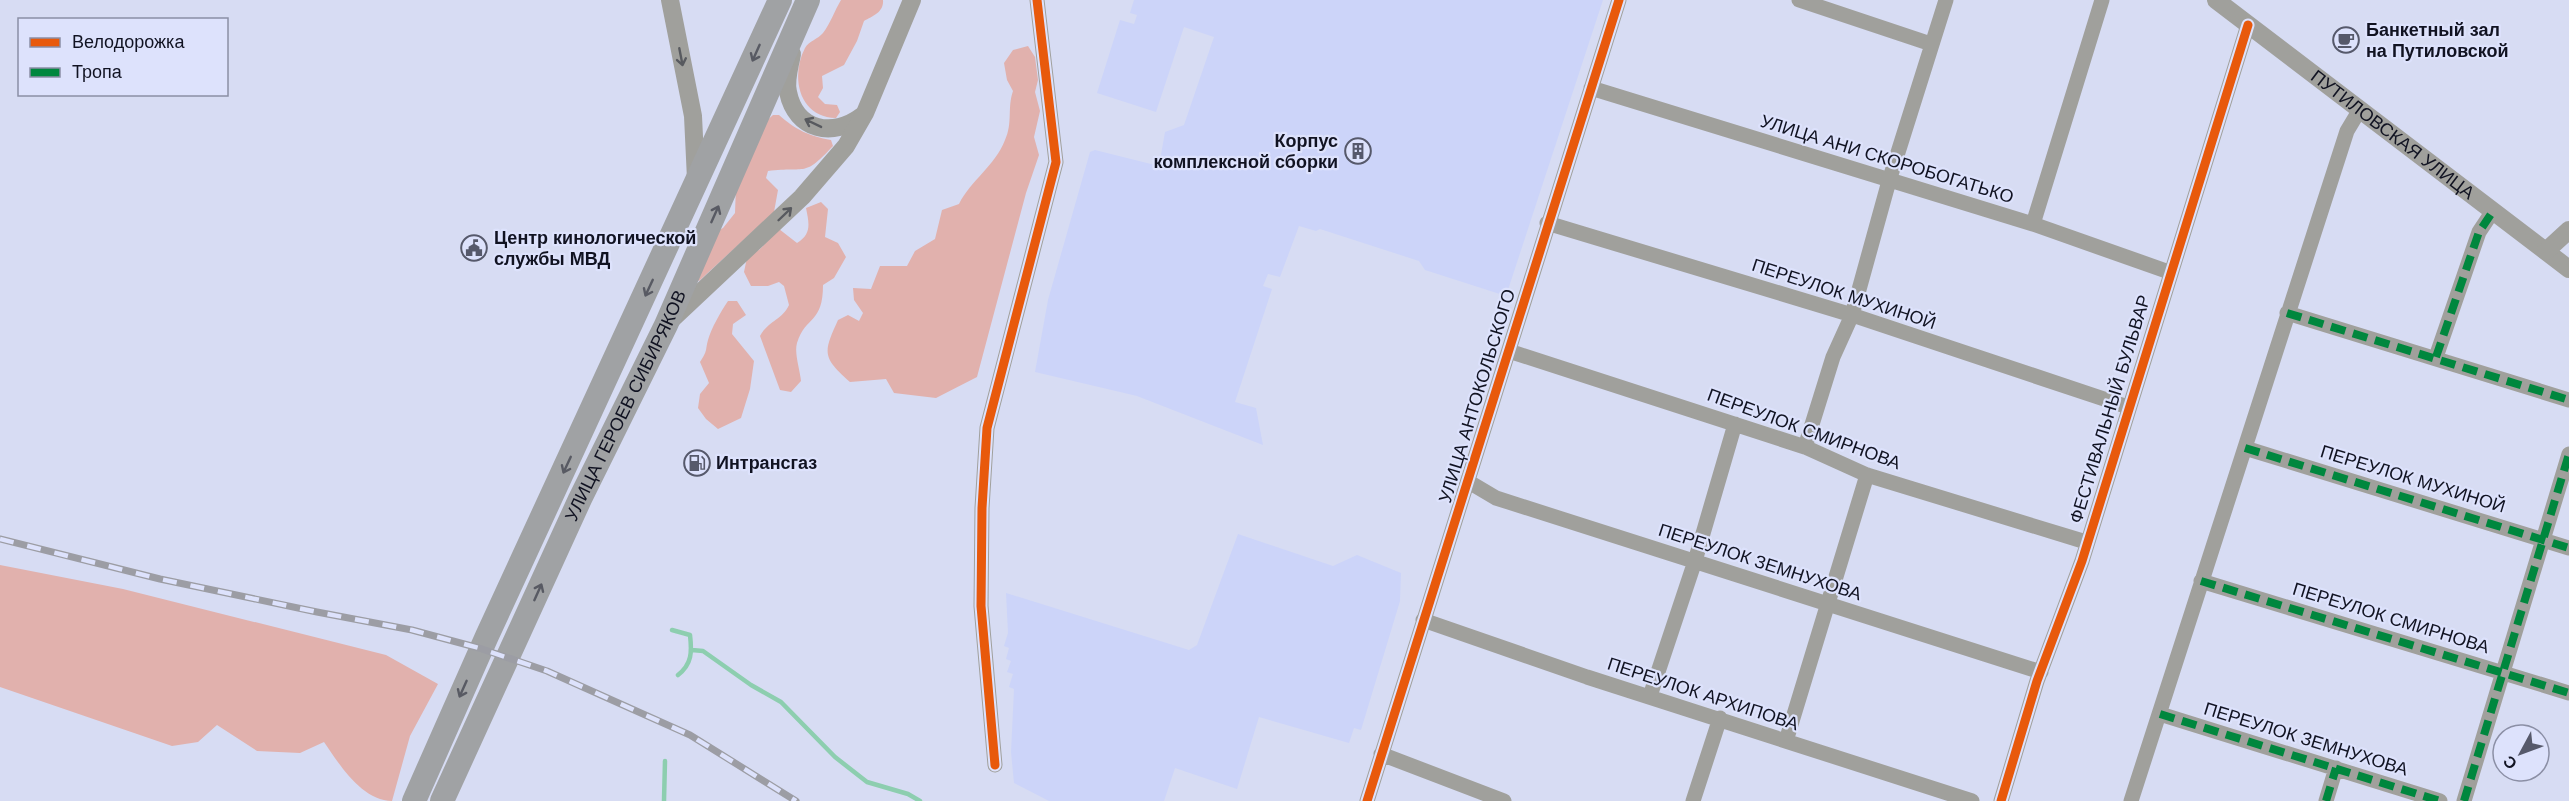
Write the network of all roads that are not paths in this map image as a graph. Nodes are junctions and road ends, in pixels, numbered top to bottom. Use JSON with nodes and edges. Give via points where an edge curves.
{"nodes":[{"id":1,"x":670,"y":0,"type":"edge"},
{"id":2,"x":780,"y":0,"type":"edge"},
{"id":3,"x":808,"y":0,"type":"edge"},
{"id":4,"x":912,"y":0,"type":"edge"},
{"id":5,"x":1037,"y":0,"type":"edge"},
{"id":6,"x":1619,"y":0,"type":"edge"},
{"id":7,"x":1799,"y":0,"type":"edge"},
{"id":8,"x":1946,"y":0,"type":"edge"},
{"id":9,"x":2102,"y":0,"type":"edge"},
{"id":10,"x":2216,"y":0,"type":"edge"},
{"id":11,"x":2248,"y":25,"type":"junction"},
{"id":12,"x":795,"y":30,"type":"junction"},
{"id":13,"x":1931,"y":44,"type":"junction"},
{"id":14,"x":1591,"y":88,"type":"junction"},
{"id":15,"x":2359,"y":111,"type":"junction"},
{"id":16,"x":865,"y":113,"type":"junction"},
{"id":17,"x":1889,"y":181,"type":"junction"},
{"id":18,"x":697,"y":184,"type":"junction"},
{"id":19,"x":2493,"y":211,"type":"junction"},
{"id":20,"x":1547,"y":223,"type":"junction"},
{"id":21,"x":2033,"y":224,"type":"junction"},
{"id":22,"x":2569,"y":230,"type":"edge"},
{"id":23,"x":2546,"y":252,"type":"junction"},
{"id":24,"x":2569,"y":269,"type":"edge"},
{"id":25,"x":2169,"y":272,"type":"junction"},
{"id":26,"x":2287,"y":313,"type":"junction"},
{"id":27,"x":1852,"y":315,"type":"junction"},
{"id":28,"x":666,"y":325,"type":"junction"},
{"id":29,"x":1509,"y":351,"type":"junction"},
{"id":30,"x":2436,"y":357,"type":"junction"},
{"id":31,"x":2569,"y":400,"type":"edge"},
{"id":32,"x":2128,"y":407,"type":"junction"},
{"id":33,"x":1735,"y":424,"type":"junction"},
{"id":34,"x":1805,"y":447,"type":"junction"},
{"id":35,"x":2245,"y":448,"type":"junction"},
{"id":36,"x":2569,"y":454,"type":"edge"},
{"id":37,"x":1867,"y":475,"type":"junction"},
{"id":38,"x":1469,"y":482,"type":"junction"},
{"id":39,"x":2543,"y":540,"type":"junction"},
{"id":40,"x":2086,"y":542,"type":"junction"},
{"id":41,"x":2569,"y":548,"type":"edge"},
{"id":42,"x":1695,"y":561,"type":"junction"},
{"id":43,"x":2201,"y":581,"type":"junction"},
{"id":44,"x":1829,"y":606,"type":"junction"},
{"id":45,"x":1423,"y":620,"type":"junction"},
{"id":46,"x":2041,"y":672,"type":"junction"},
{"id":47,"x":2502,"y":673,"type":"junction"},
{"id":48,"x":2569,"y":693,"type":"edge"},
{"id":49,"x":1650,"y":696,"type":"junction"},
{"id":50,"x":2160,"y":714,"type":"junction"},
{"id":51,"x":1720,"y":718,"type":"junction"},
{"id":52,"x":1786,"y":741,"type":"junction"},
{"id":53,"x":1381,"y":754,"type":"junction"},
{"id":54,"x":995,"y":765,"type":"dead end"},
{"id":55,"x":2336,"y":768,"type":"junction"},
{"id":56,"x":414,"y":801,"type":"edge"},
{"id":57,"x":442,"y":801,"type":"edge"},
{"id":58,"x":1367,"y":801,"type":"edge"},
{"id":59,"x":1504,"y":801,"type":"edge"},
{"id":60,"x":1693,"y":801,"type":"edge"},
{"id":61,"x":1972,"y":801,"type":"edge"},
{"id":62,"x":2001,"y":801,"type":"edge"},
{"id":63,"x":2131,"y":801,"type":"edge"},
{"id":64,"x":2326,"y":801,"type":"edge"},
{"id":65,"x":2440,"y":801,"type":"edge"},
{"id":66,"x":2464,"y":801,"type":"edge"}],
"edges":[{"from":1,"to":18,"type":"street","one_way":true,"via":[[693,116]]},
{"from":2,"to":18,"type":"highway","name":"УЛИЦА ГЕРОЕВ СИБИРЯКОВ","one_way":true},
{"from":3,"to":12,"type":"highway","name":"УЛИЦА ГЕРОЕВ СИБИРЯКОВ"},
{"from":4,"to":16,"type":"street"},
{"from":5,"to":54,"type":"street","via":[[1056,162],[987,429],[981,606]]},
{"from":6,"to":14,"type":"street","name":"УЛИЦА АНТОКОЛЬСКОГО"},
{"from":7,"to":13,"type":"street"},
{"from":8,"to":13,"type":"street"},
{"from":9,"to":21,"type":"street"},
{"from":10,"to":11,"type":"street","name":"ПУТИЛОВСКАЯ УЛИЦА"},
{"from":11,"to":15,"type":"street","name":"ПУТИЛОВСКАЯ УЛИЦА"},
{"from":11,"to":25,"type":"street","name":"ФЕСТИВАЛЬНЫЙ БУЛЬВАР"},
{"from":16,"to":12,"type":"street","one_way":true,"via":[[839,129],[818,127],[802,118],[788,92]]},
{"from":28,"to":12,"type":"highway","name":"УЛИЦА ГЕРОЕВ СИБИРЯКОВ","one_way":true},
{"from":13,"to":17,"type":"street"},
{"from":14,"to":17,"type":"street","name":"УЛИЦА АНИ СКОРОБОГАТЬКО"},
{"from":14,"to":20,"type":"street","name":"УЛИЦА АНТОКОЛЬСКОГО"},
{"from":15,"to":19,"type":"street","name":"ПУТИЛОВСКАЯ УЛИЦА"},
{"from":15,"to":26,"type":"street","via":[[2347,130]]},
{"from":28,"to":16,"type":"street","one_way":true,"via":[[802,197],[846,146]]},
{"from":17,"to":21,"type":"street","name":"УЛИЦА АНИ СКОРОБОГАТЬКО"},
{"from":17,"to":27,"type":"street"},
{"from":18,"to":56,"type":"highway","name":"УЛИЦА ГЕРОЕВ СИБИРЯКОВ","one_way":true},
{"from":19,"to":23,"type":"street","name":"ПУТИЛОВСКАЯ УЛИЦА"},
{"from":19,"to":30,"type":"street","via":[[2479,232]]},
{"from":20,"to":27,"type":"street","name":"ПЕРЕУЛОК МУХИНОЙ"},
{"from":20,"to":29,"type":"street","name":"УЛИЦА АНТОКОЛЬСКОГО"},
{"from":21,"to":25,"type":"street","name":"УЛИЦА АНИ СКОРОБОГАТЬКО"},
{"from":22,"to":23,"type":"street"},
{"from":23,"to":24,"type":"street","name":"ПУТИЛОВСКАЯ УЛИЦА"},
{"from":25,"to":32,"type":"street","name":"ФЕСТИВАЛЬНЫЙ БУЛЬВАР"},
{"from":26,"to":30,"type":"street"},
{"from":26,"to":35,"type":"street"},
{"from":27,"to":32,"type":"street","name":"ПЕРЕУЛОК МУХИНОЙ"},
{"from":27,"to":34,"type":"street","via":[[1833,357]]},
{"from":57,"to":28,"type":"highway","name":"УЛИЦА ГЕРОЕВ СИБИРЯКОВ","one_way":true,"via":[[580,500]]},
{"from":29,"to":33,"type":"street","name":"ПЕРЕУЛОК СМИРНОВА"},
{"from":29,"to":38,"type":"street","name":"УЛИЦА АНТОКОЛЬСКОГО"},
{"from":30,"to":31,"type":"street"},
{"from":32,"to":40,"type":"street","name":"ФЕСТИВАЛЬНЫЙ БУЛЬВАР"},
{"from":33,"to":34,"type":"street","name":"ПЕРЕУЛОК СМИРНОВА"},
{"from":33,"to":42,"type":"street"},
{"from":34,"to":37,"type":"street","name":"ПЕРЕУЛОК СМИРНОВА"},
{"from":35,"to":39,"type":"street","name":"ПЕРЕУЛОК МУХИНОЙ"},
{"from":35,"to":43,"type":"street"},
{"from":36,"to":39,"type":"street"},
{"from":37,"to":40,"type":"street","name":"ПЕРЕУЛОК СМИРНОВА"},
{"from":37,"to":44,"type":"street"},
{"from":38,"to":42,"type":"street","name":"ПЕРЕУЛОК ЗЕМНУХОВА","via":[[1496,498]]},
{"from":38,"to":45,"type":"street","name":"УЛИЦА АНТОКОЛЬСКОГО"},
{"from":39,"to":41,"type":"street","name":"ПЕРЕУЛОК МУХИНОЙ"},
{"from":39,"to":47,"type":"street"},
{"from":40,"to":46,"type":"street","name":"ФЕСТИВАЛЬНЫЙ БУЛЬВАР"},
{"from":42,"to":44,"type":"street","name":"ПЕРЕУЛОК ЗЕМНУХОВА"},
{"from":42,"to":49,"type":"street"},
{"from":43,"to":47,"type":"street","name":"ПЕРЕУЛОК СМИРНОВА"},
{"from":43,"to":50,"type":"street"},
{"from":44,"to":46,"type":"street","name":"ПЕРЕУЛОК ЗЕМНУХОВА"},
{"from":44,"to":52,"type":"street"},
{"from":45,"to":49,"type":"street","name":"ПЕРЕУЛОК АРХИПОВА"},
{"from":45,"to":53,"type":"street","name":"УЛИЦА АНТОКОЛЬСКОГО"},
{"from":46,"to":62,"type":"street","name":"ФЕСТИВАЛЬНЫЙ БУЛЬВАР"},
{"from":47,"to":48,"type":"street","name":"ПЕРЕУЛОК СМИРНОВА"},
{"from":47,"to":66,"type":"street"},
{"from":49,"to":51,"type":"street","name":"ПЕРЕУЛОК АРХИПОВА"},
{"from":50,"to":55,"type":"street","name":"ПЕРЕУЛОК ЗЕМНУХОВА"},
{"from":50,"to":63,"type":"street"},
{"from":51,"to":52,"type":"street","name":"ПЕРЕУЛОК АРХИПОВА"},
{"from":51,"to":60,"type":"street"},
{"from":52,"to":61,"type":"street","name":"ПЕРЕУЛОК АРХИПОВА"},
{"from":53,"to":58,"type":"street","name":"УЛИЦА АНТОКОЛЬСКОГО"},
{"from":53,"to":59,"type":"street"},
{"from":55,"to":64,"type":"street"},
{"from":55,"to":65,"type":"street","name":"ПЕРЕУЛОК ЗЕМНУХОВА"}]}
